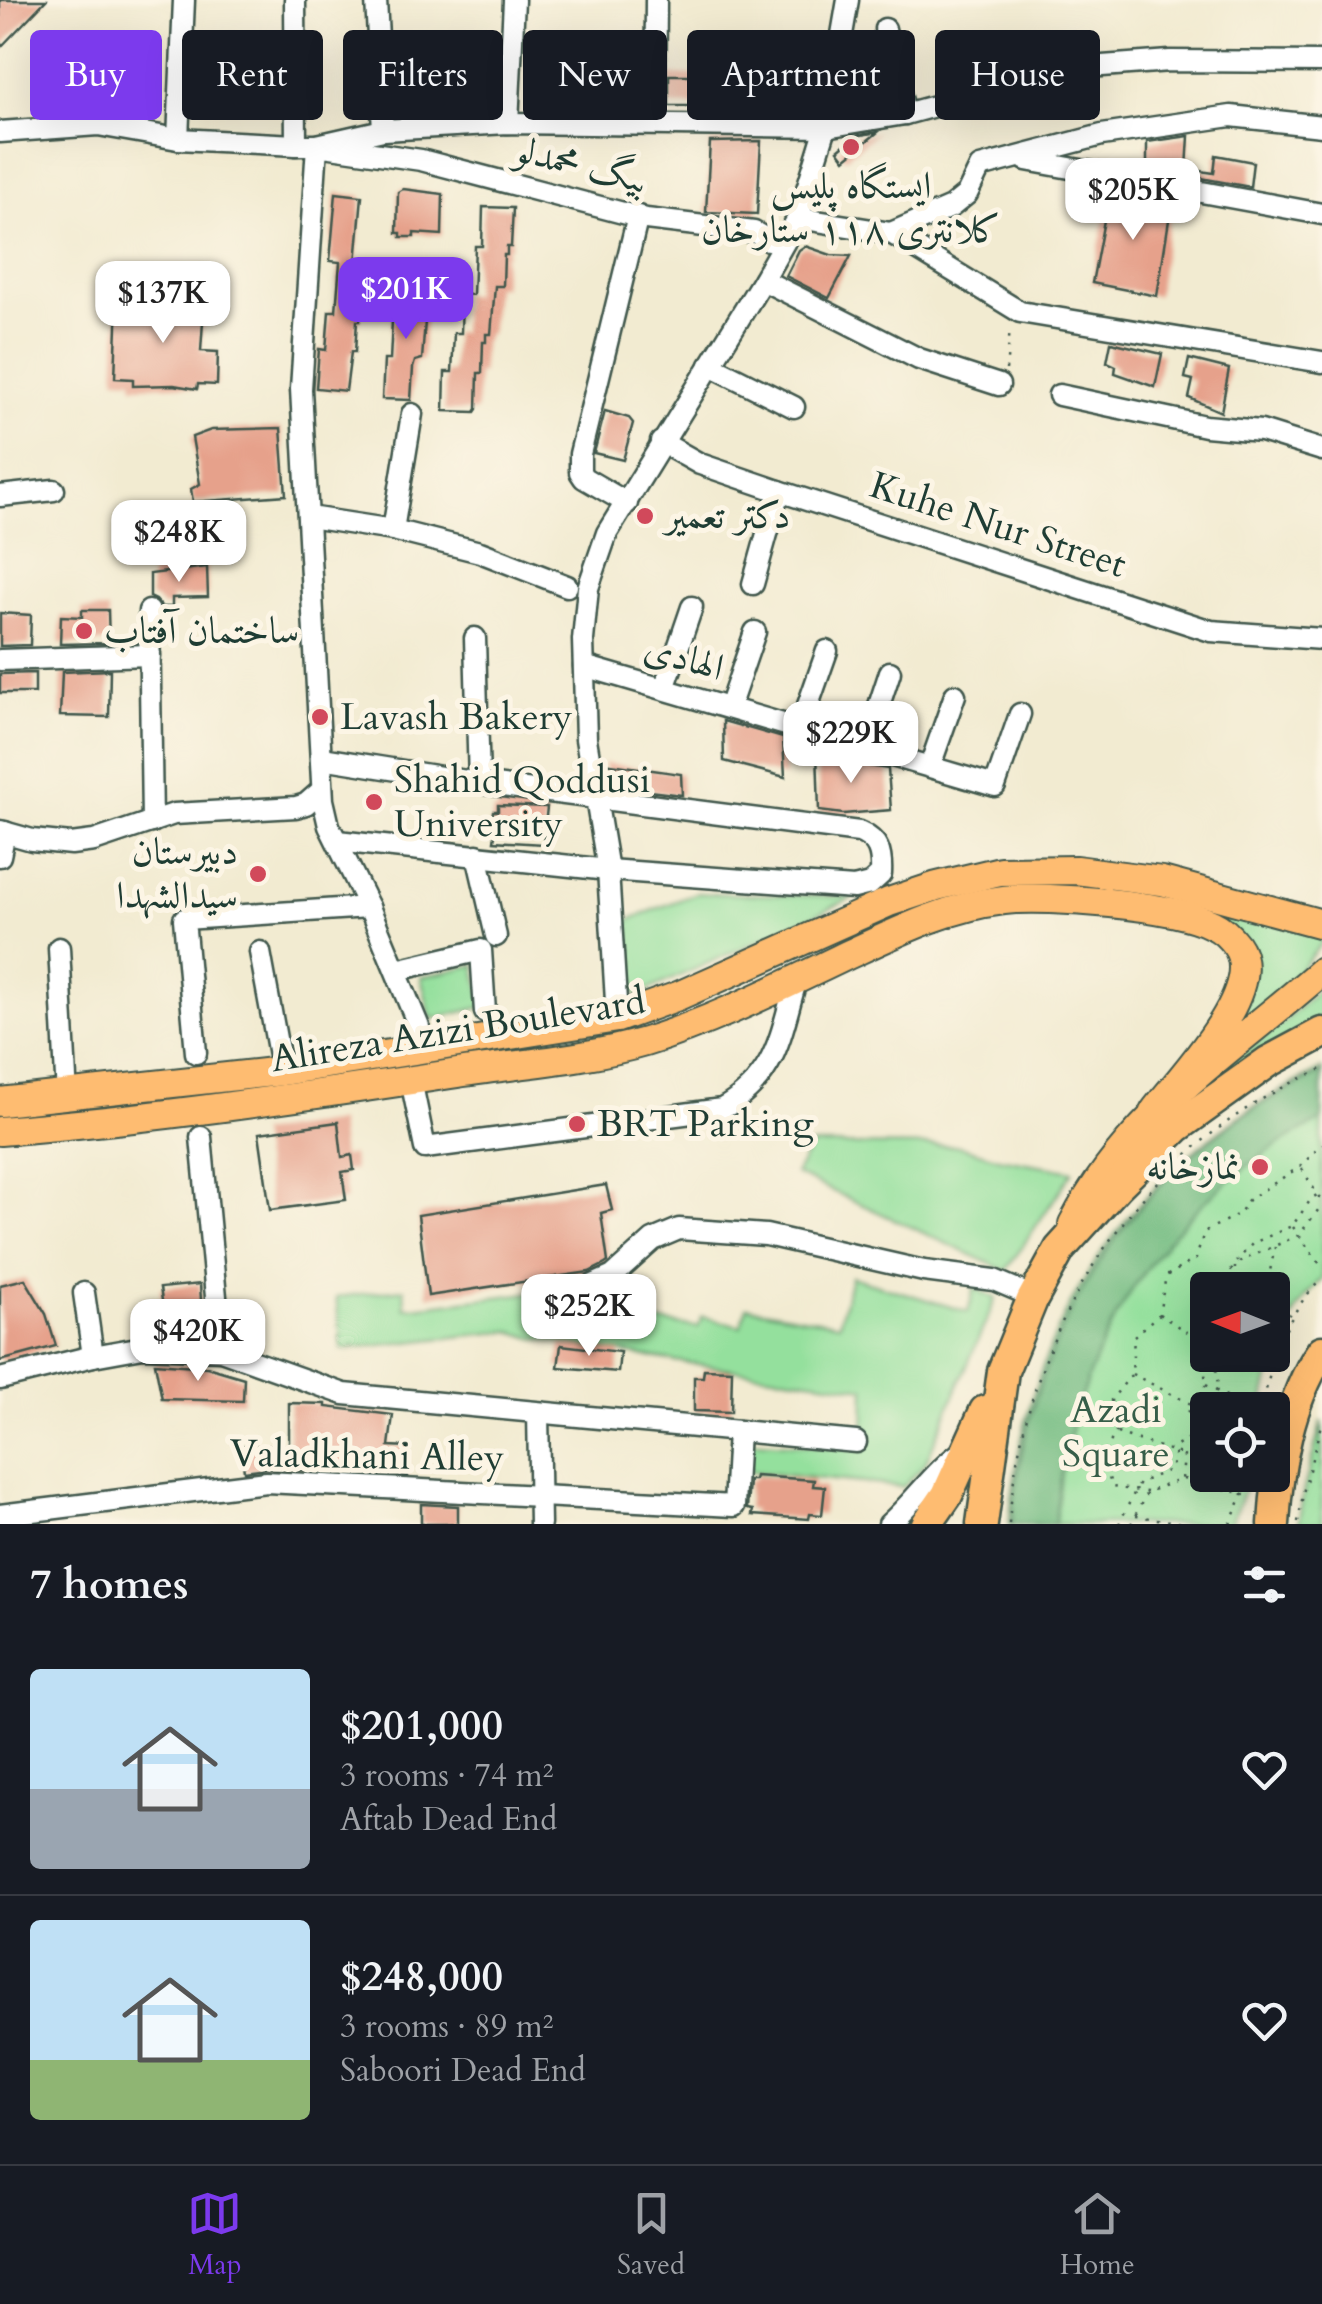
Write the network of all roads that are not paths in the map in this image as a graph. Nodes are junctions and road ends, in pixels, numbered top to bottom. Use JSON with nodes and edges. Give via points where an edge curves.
{"nodes":[{"id":1,"x":184,"y":0,"type":"edge"},
{"id":2,"x":295,"y":0,"type":"edge"},
{"id":3,"x":376,"y":0,"type":"edge"},
{"id":4,"x":514,"y":0,"type":"edge"},
{"id":5,"x":656,"y":0,"type":"edge"},
{"id":6,"x":848,"y":0,"type":"edge"},
{"id":7,"x":1322,"y":62,"type":"edge"},
{"id":8,"x":915,"y":111,"type":"edge"},
{"id":9,"x":868,"y":120,"type":"edge"},
{"id":10,"x":508,"y":123,"type":"junction"},
{"id":11,"x":655,"y":123,"type":"junction"},
{"id":12,"x":1322,"y":126,"type":"edge"},
{"id":13,"x":826,"y":127,"type":"junction"},
{"id":14,"x":383,"y":130,"type":"junction"},
{"id":15,"x":0,"y":132,"type":"edge"},
{"id":16,"x":178,"y":139,"type":"junction"},
{"id":17,"x":307,"y":145,"type":"junction"},
{"id":18,"x":1020,"y":159,"type":"junction"},
{"id":19,"x":1322,"y":214,"type":"edge"},
{"id":20,"x":638,"y":216,"type":"junction"},
{"id":21,"x":798,"y":218,"type":"junction"},
{"id":22,"x":891,"y":234,"type":"junction"},
{"id":23,"x":768,"y":240,"type":"dead end"},
{"id":24,"x":764,"y":280,"type":"junction"},
{"id":25,"x":1322,"y":362,"type":"edge"},
{"id":26,"x":710,"y":365,"type":"junction"},
{"id":27,"x":999,"y":385,"type":"road end"},
{"id":28,"x":1059,"y":395,"type":"dead end"},
{"id":29,"x":794,"y":407,"type":"dead end"},
{"id":30,"x":412,"y":414,"type":"dead end"},
{"id":31,"x":661,"y":442,"type":"junction"},
{"id":32,"x":1322,"y":450,"type":"edge"},
{"id":33,"x":54,"y":490,"type":"dead end"},
{"id":34,"x":779,"y":492,"type":"junction"},
{"id":35,"x":0,"y":496,"type":"edge"},
{"id":36,"x":626,"y":503,"type":"junction"},
{"id":37,"x":309,"y":516,"type":"junction"},
{"id":38,"x":393,"y":530,"type":"junction"},
{"id":39,"x":753,"y":584,"type":"dead end"},
{"id":40,"x":568,"y":586,"type":"dead end"},
{"id":41,"x":692,"y":608,"type":"dead end"},
{"id":42,"x":149,"y":611,"type":"dead end"},
{"id":43,"x":755,"y":632,"type":"dead end"},
{"id":44,"x":476,"y":638,"type":"dead end"},
{"id":45,"x":1322,"y":639,"type":"edge"},
{"id":46,"x":827,"y":651,"type":"dead end"},
{"id":47,"x":150,"y":656,"type":"junction"},
{"id":48,"x":0,"y":660,"type":"edge"},
{"id":49,"x":584,"y":666,"type":"junction"},
{"id":50,"x":890,"y":672,"type":"dead end"},
{"id":51,"x":664,"y":688,"type":"junction"},
{"id":52,"x":955,"y":695,"type":"dead end"},
{"id":53,"x":730,"y":708,"type":"junction"},
{"id":54,"x":1020,"y":714,"type":"dead end"},
{"id":55,"x":800,"y":728,"type":"junction"},
{"id":56,"x":865,"y":748,"type":"junction"},
{"id":57,"x":322,"y":758,"type":"junction"},
{"id":58,"x":930,"y":766,"type":"junction"},
{"id":59,"x":478,"y":783,"type":"junction"},
{"id":60,"x":322,"y":790,"type":"junction"},
{"id":61,"x":594,"y":797,"type":"junction"},
{"id":62,"x":152,"y":822,"type":"junction"},
{"id":63,"x":2,"y":832,"type":"edge"},
{"id":64,"x":337,"y":842,"type":"junction"},
{"id":65,"x":0,"y":856,"type":"edge"},
{"id":66,"x":477,"y":856,"type":"junction"},
{"id":67,"x":608,"y":870,"type":"junction"},
{"id":68,"x":1162,"y":880,"type":"junction"},
{"id":69,"x":369,"y":907,"type":"junction"},
{"id":70,"x":1155,"y":910,"type":"junction"},
{"id":71,"x":1322,"y":924,"type":"edge"},
{"id":72,"x":496,"y":936,"type":"dead end"},
{"id":73,"x":813,"y":936,"type":"junction"},
{"id":74,"x":59,"y":948,"type":"dead end"},
{"id":75,"x":260,"y":952,"type":"dead end"},
{"id":76,"x":825,"y":966,"type":"junction"},
{"id":77,"x":397,"y":970,"type":"junction"},
{"id":78,"x":1322,"y":972,"type":"edge"},
{"id":79,"x":797,"y":978,"type":"junction"},
{"id":80,"x":485,"y":1012,"type":"dead end"},
{"id":81,"x":616,"y":1018,"type":"junction"},
{"id":82,"x":419,"y":1027,"type":"dead end"},
{"id":83,"x":1322,"y":1033,"type":"edge"},
{"id":84,"x":621,"y":1047,"type":"junction"},
{"id":85,"x":196,"y":1053,"type":"dead end"},
{"id":86,"x":282,"y":1072,"type":"junction"},
{"id":87,"x":411,"y":1080,"type":"junction"},
{"id":88,"x":67,"y":1097,"type":"junction"},
{"id":89,"x":0,"y":1102,"type":"edge"},
{"id":90,"x":1154,"y":1112,"type":"junction"},
{"id":91,"x":0,"y":1131,"type":"edge"},
{"id":92,"x":200,"y":1137,"type":"dead end"},
{"id":93,"x":1060,"y":1249,"type":"junction"},
{"id":94,"x":84,"y":1292,"type":"dead end"},
{"id":95,"x":572,"y":1295,"type":"dead end"},
{"id":96,"x":1034,"y":1296,"type":"junction"},
{"id":97,"x":221,"y":1350,"type":"junction"},
{"id":98,"x":1322,"y":1351,"type":"edge"},
{"id":99,"x":93,"y":1356,"type":"junction"},
{"id":100,"x":1002,"y":1371,"type":"junction"},
{"id":101,"x":0,"y":1379,"type":"edge"},
{"id":102,"x":538,"y":1413,"type":"junction"},
{"id":103,"x":1290,"y":1420,"type":"edge"},
{"id":104,"x":738,"y":1432,"type":"junction"},
{"id":105,"x":856,"y":1442,"type":"dead end"},
{"id":106,"x":968,"y":1448,"type":"junction"},
{"id":107,"x":1260,"y":1492,"type":"edge"},
{"id":108,"x":1267,"y":1492,"type":"edge"},
{"id":109,"x":539,"y":1494,"type":"junction"},
{"id":110,"x":0,"y":1516,"type":"edge"},
{"id":111,"x":540,"y":1524,"type":"edge"},
{"id":112,"x":890,"y":1524,"type":"edge"},
{"id":113,"x":927,"y":1524,"type":"edge"},
{"id":114,"x":982,"y":1524,"type":"edge"},
{"id":115,"x":1252,"y":1524,"type":"edge"},
{"id":116,"x":1274,"y":1524,"type":"edge"}],
"edges":[{"from":1,"to":16,"type":"street"},
{"from":2,"to":17,"type":"street"},
{"from":3,"to":14,"type":"street"},
{"from":4,"to":10,"type":"street"},
{"from":5,"to":11,"type":"street"},
{"from":6,"to":13,"type":"street"},
{"from":7,"to":8,"type":"street","via":[[1075,68]]},
{"from":9,"to":13,"type":"street"},
{"from":10,"to":11,"type":"street"},
{"from":10,"to":14,"type":"street"},
{"from":11,"to":13,"type":"street"},
{"from":12,"to":18,"type":"street","via":[[1231,116],[1102,136]]},
{"from":13,"to":21,"type":"street"},
{"from":14,"to":17,"type":"street"},
{"from":15,"to":16,"type":"street","via":[[98,125]]},
{"from":16,"to":17,"type":"street"},
{"from":17,"to":20,"type":"street","name":"بیگ محمدلو","via":[[420,160]]},
{"from":17,"to":37,"type":"street","via":[[301,389]]},
{"from":18,"to":19,"type":"street"},
{"from":18,"to":22,"type":"street","via":[[980,167],[952,207]]},
{"from":20,"to":23,"type":"street","name":"بیگ محمدلو","via":[[754,232]]},
{"from":20,"to":36,"type":"street","via":[[580,454],[584,478]]},
{"from":21,"to":22,"type":"street"},
{"from":21,"to":24,"type":"street"},
{"from":22,"to":25,"type":"street","via":[[1020,312]]},
{"from":24,"to":26,"type":"street"},
{"from":24,"to":27,"type":"street","via":[[919,359]]},
{"from":26,"to":29,"type":"street"},
{"from":26,"to":31,"type":"street"},
{"from":28,"to":32,"type":"street","via":[[1261,431]]},
{"from":30,"to":38,"type":"street"},
{"from":31,"to":34,"type":"street","name":"Kuhe Nur Street","via":[[700,464]]},
{"from":31,"to":36,"type":"street"},
{"from":33,"to":35,"type":"street"},
{"from":34,"to":39,"type":"street"},
{"from":34,"to":45,"type":"street","name":"Kuhe Nur Street","via":[[1212,631]]},
{"from":36,"to":49,"type":"street","via":[[607,533],[588,588]]},
{"from":37,"to":38,"type":"street"},
{"from":37,"to":57,"type":"street"},
{"from":38,"to":40,"type":"street","via":[[480,552]]},
{"from":41,"to":51,"type":"street"},
{"from":42,"to":47,"type":"street"},
{"from":43,"to":53,"type":"street"},
{"from":44,"to":59,"type":"street"},
{"from":46,"to":55,"type":"street"},
{"from":47,"to":48,"type":"street"},
{"from":47,"to":62,"type":"street"},
{"from":49,"to":51,"type":"street","name":"الهادی"},
{"from":49,"to":61,"type":"street"},
{"from":50,"to":56,"type":"street"},
{"from":51,"to":53,"type":"street","name":"الهادی"},
{"from":52,"to":58,"type":"street"},
{"from":53,"to":55,"type":"street","name":"الهادی"},
{"from":54,"to":58,"type":"street","name":"الهادی","via":[[995,786]]},
{"from":55,"to":56,"type":"street","name":"الهادی"},
{"from":56,"to":58,"type":"street","name":"الهادی"},
{"from":57,"to":59,"type":"street"},
{"from":57,"to":60,"type":"street"},
{"from":59,"to":61,"type":"street"},
{"from":60,"to":62,"type":"street","via":[[296,807],[194,811]]},
{"from":60,"to":64,"type":"street"},
{"from":61,"to":67,"type":"street"},
{"from":61,"to":67,"type":"street","via":[[859,832],[880,850],[881,874],[854,888]]},
{"from":62,"to":63,"type":"street","via":[[71,844]]},
{"from":63,"to":65,"type":"street"},
{"from":64,"to":66,"type":"street"},
{"from":64,"to":69,"type":"street"},
{"from":66,"to":67,"type":"street"},
{"from":66,"to":72,"type":"street"},
{"from":67,"to":81,"type":"street"},
{"from":68,"to":70,"type":"main road"},
{"from":68,"to":71,"type":"main road","name":"Alireza Azizi Boulevard"},
{"from":68,"to":73,"type":"main road","name":"Alireza Azizi Boulevard","via":[[1076,870],[1000,872],[911,894]]},
{"from":69,"to":77,"type":"street"},
{"from":69,"to":85,"type":"street","via":[[184,918]]},
{"from":70,"to":76,"type":"main road","name":"Alireza Azizi Boulevard","via":[[1003,900],[902,930]]},
{"from":70,"to":90,"type":"main road","name":"Alireza Azizi Boulevard","via":[[1213,924],[1237,946],[1244,972],[1229,1012]]},
{"from":73,"to":76,"type":"main road"},
{"from":73,"to":81,"type":"main road","name":"Alireza Azizi Boulevard"},
{"from":74,"to":88,"type":"street"},
{"from":75,"to":86,"type":"street"},
{"from":76,"to":79,"type":"main road","name":"Alireza Azizi Boulevard"},
{"from":77,"to":80,"type":"street","via":[[481,950]]},
{"from":77,"to":82,"type":"street"},
{"from":78,"to":90,"type":"main road"},
{"from":79,"to":84,"type":"main road","name":"Alireza Azizi Boulevard","via":[[694,1024]]},
{"from":79,"to":87,"type":"street","via":[[770,1065],[722,1108],[426,1148]]},
{"from":81,"to":84,"type":"main road"},
{"from":81,"to":86,"type":"main road","name":"Alireza Azizi Boulevard"},
{"from":83,"to":93,"type":"highway","via":[[1268,1062],[1177,1127]]},
{"from":84,"to":87,"type":"main road","name":"Alireza Azizi Boulevard"},
{"from":86,"to":88,"type":"main road","name":"Alireza Azizi Boulevard"},
{"from":87,"to":91,"type":"main road","name":"Alireza Azizi Boulevard"},
{"from":88,"to":89,"type":"main road","name":"Alireza Azizi Boulevard"},
{"from":90,"to":93,"type":"main road","via":[[1100,1176]]},
{"from":92,"to":97,"type":"street"},
{"from":93,"to":96,"type":"highway"},
{"from":94,"to":99,"type":"street"},
{"from":95,"to":96,"type":"street","via":[[613,1276],[653,1240],[679,1228],[766,1234],[994,1280]]},
{"from":96,"to":100,"type":"highway"},
{"from":97,"to":99,"type":"street","via":[[143,1347]]},
{"from":97,"to":102,"type":"street","via":[[344,1394]]},
{"from":98,"to":103,"type":"highway"},
{"from":99,"to":101,"type":"street"},
{"from":100,"to":106,"type":"highway"},
{"from":100,"to":114,"type":"highway"},
{"from":102,"to":104,"type":"street"},
{"from":102,"to":109,"type":"street"},
{"from":104,"to":105,"type":"street"},
{"from":104,"to":109,"type":"street","name":"Valadkhani Alley","via":[[734,1506]]},
{"from":106,"to":112,"type":"street","via":[[944,1464]]},
{"from":106,"to":113,"type":"highway"},
{"from":107,"to":115,"type":"highway"},
{"from":108,"to":116,"type":"highway"},
{"from":109,"to":110,"type":"street","name":"Valadkhani Alley","via":[[266,1482]]},
{"from":109,"to":111,"type":"street"}]}
